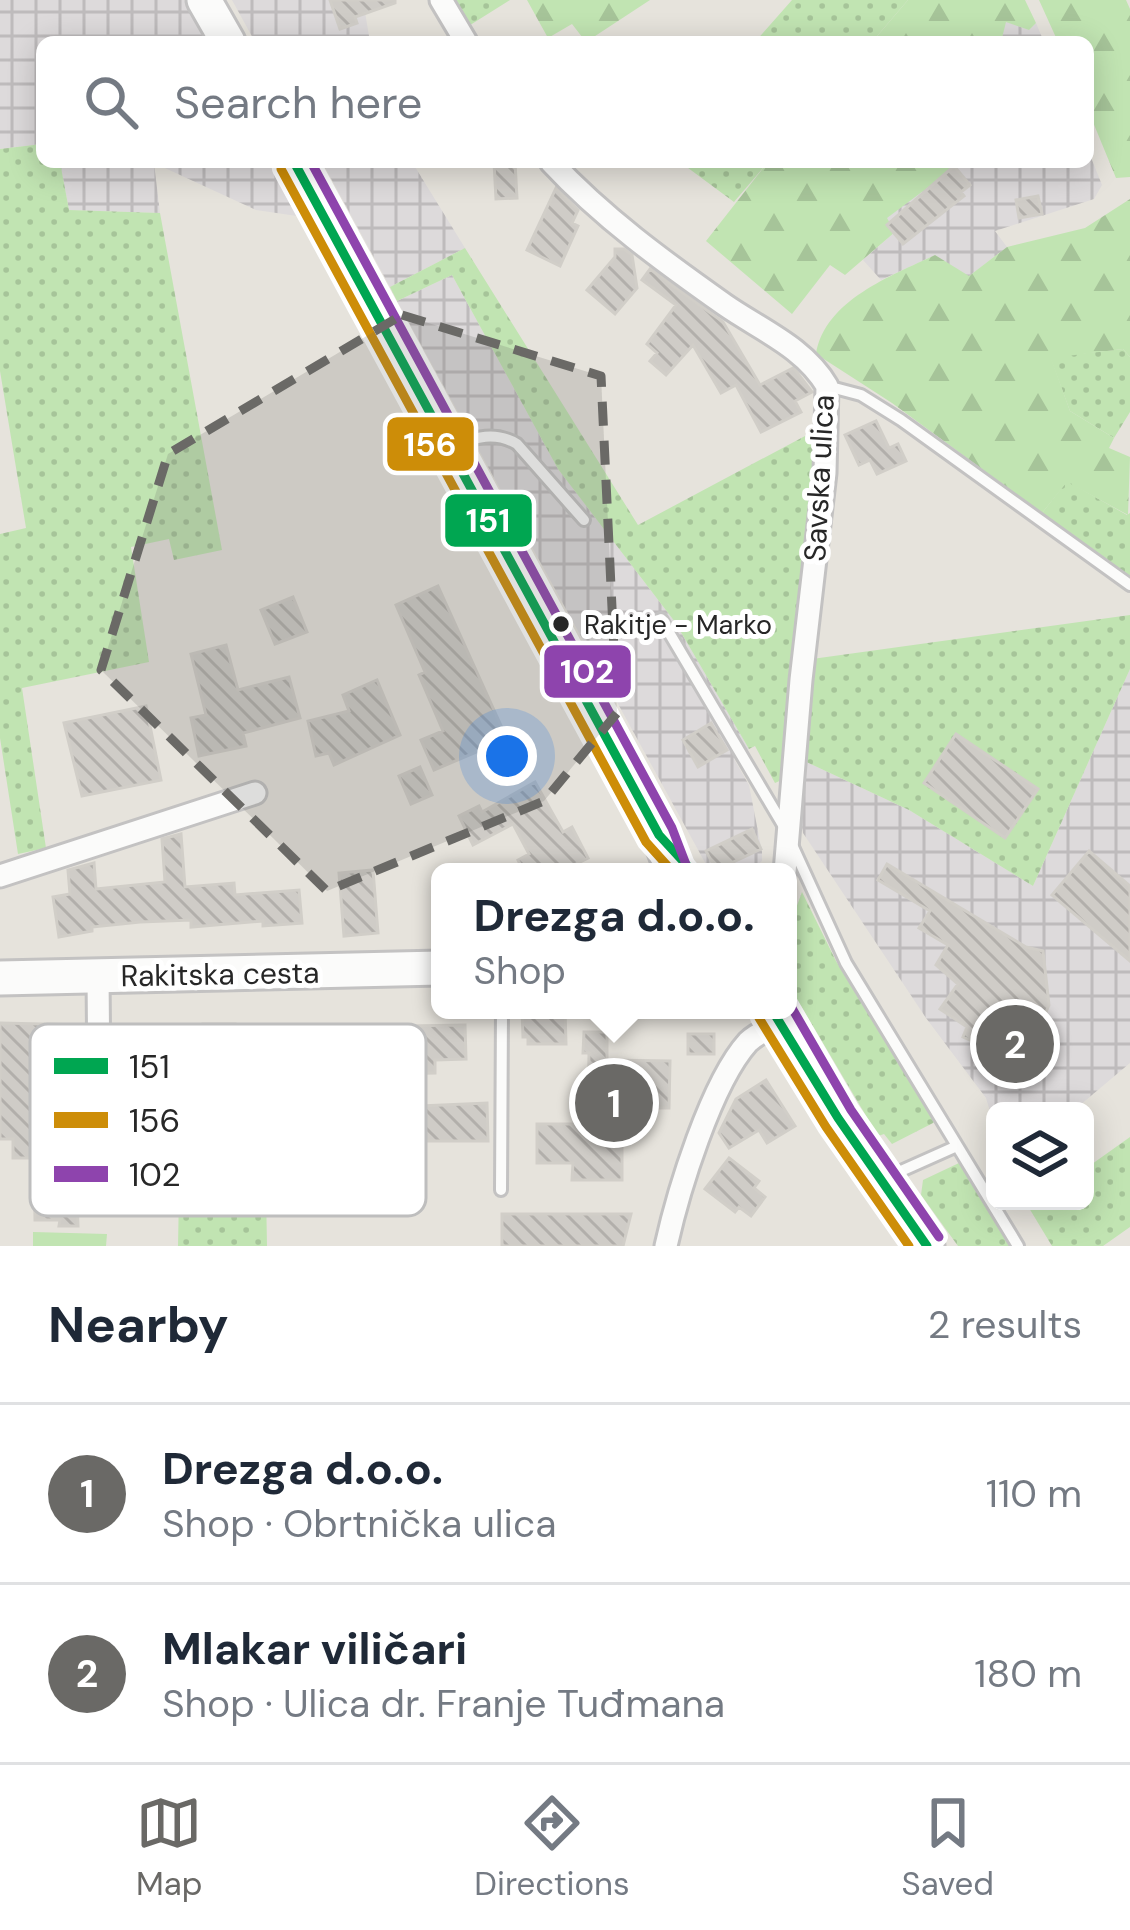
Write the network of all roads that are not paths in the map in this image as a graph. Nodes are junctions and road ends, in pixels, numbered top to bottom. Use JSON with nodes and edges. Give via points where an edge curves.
{"nodes":[{"id":1,"x":204,"y":0,"type":"edge"},
{"id":2,"x":441,"y":0,"type":"edge"},
{"id":3,"x":225,"y":36,"type":"edge"},
{"id":4,"x":462,"y":36,"type":"edge"},
{"id":5,"x":297,"y":168,"type":"edge"},
{"id":6,"x":558,"y":168,"type":"edge"},
{"id":7,"x":827,"y":386,"type":"junction"},
{"id":8,"x":450,"y":447,"type":"junction"},
{"id":9,"x":584,"y":520,"type":"dead end"},
{"id":10,"x":1130,"y":585,"type":"edge"},
{"id":11,"x":661,"y":619,"type":"dead end"},
{"id":12,"x":255,"y":794,"type":"dead end"},
{"id":13,"x":659,"y":835,"type":"junction"},
{"id":14,"x":784,"y":859,"type":"edge"},
{"id":15,"x":670,"y":863,"type":"edge"},
{"id":16,"x":685,"y":863,"type":"edge"},
{"id":17,"x":0,"y":876,"type":"edge"},
{"id":18,"x":797,"y":881,"type":"edge"},
{"id":19,"x":431,"y":968,"type":"edge"},
{"id":20,"x":98,"y":976,"type":"junction"},
{"id":21,"x":0,"y":978,"type":"edge"},
{"id":22,"x":502,"y":1019,"type":"edge"},
{"id":23,"x":771,"y":1019,"type":"edge"},
{"id":24,"x":779,"y":1019,"type":"edge"},
{"id":25,"x":98,"y":1024,"type":"edge"},
{"id":26,"x":957,"y":1146,"type":"junction"},
{"id":27,"x":880,"y":1180,"type":"junction"},
{"id":28,"x":501,"y":1190,"type":"dead end"},
{"id":29,"x":666,"y":1246,"type":"edge"},
{"id":30,"x":927,"y":1246,"type":"edge"},
{"id":31,"x":1018,"y":1246,"type":"edge"}],
"edges":[{"from":1,"to":3,"type":"main road"},
{"from":2,"to":4,"type":"street"},
{"from":5,"to":8,"type":"main road"},
{"from":6,"to":7,"type":"street","name":"Savska ulica","via":[[669,265],[796,350]]},
{"from":7,"to":10,"type":"lane","via":[[901,420]]},
{"from":7,"to":14,"type":"street","name":"Savska ulica"},
{"from":8,"to":9,"type":"lane","via":[[504,436]]},
{"from":8,"to":13,"type":"main road"},
{"from":11,"to":14,"type":"lane"},
{"from":12,"to":17,"type":"street"},
{"from":13,"to":15,"type":"main road"},
{"from":13,"to":16,"type":"main road"},
{"from":18,"to":26,"type":"lane"},
{"from":19,"to":20,"type":"main road","name":"Rakitska cesta"},
{"from":20,"to":21,"type":"main road","name":"Rakitska cesta"},
{"from":20,"to":25,"type":"street"},
{"from":22,"to":28,"type":"lane"},
{"from":23,"to":29,"type":"street","via":[[722,1088]]},
{"from":24,"to":27,"type":"main road"},
{"from":26,"to":27,"type":"lane"},
{"from":26,"to":31,"type":"lane"},
{"from":27,"to":30,"type":"main road"}]}
